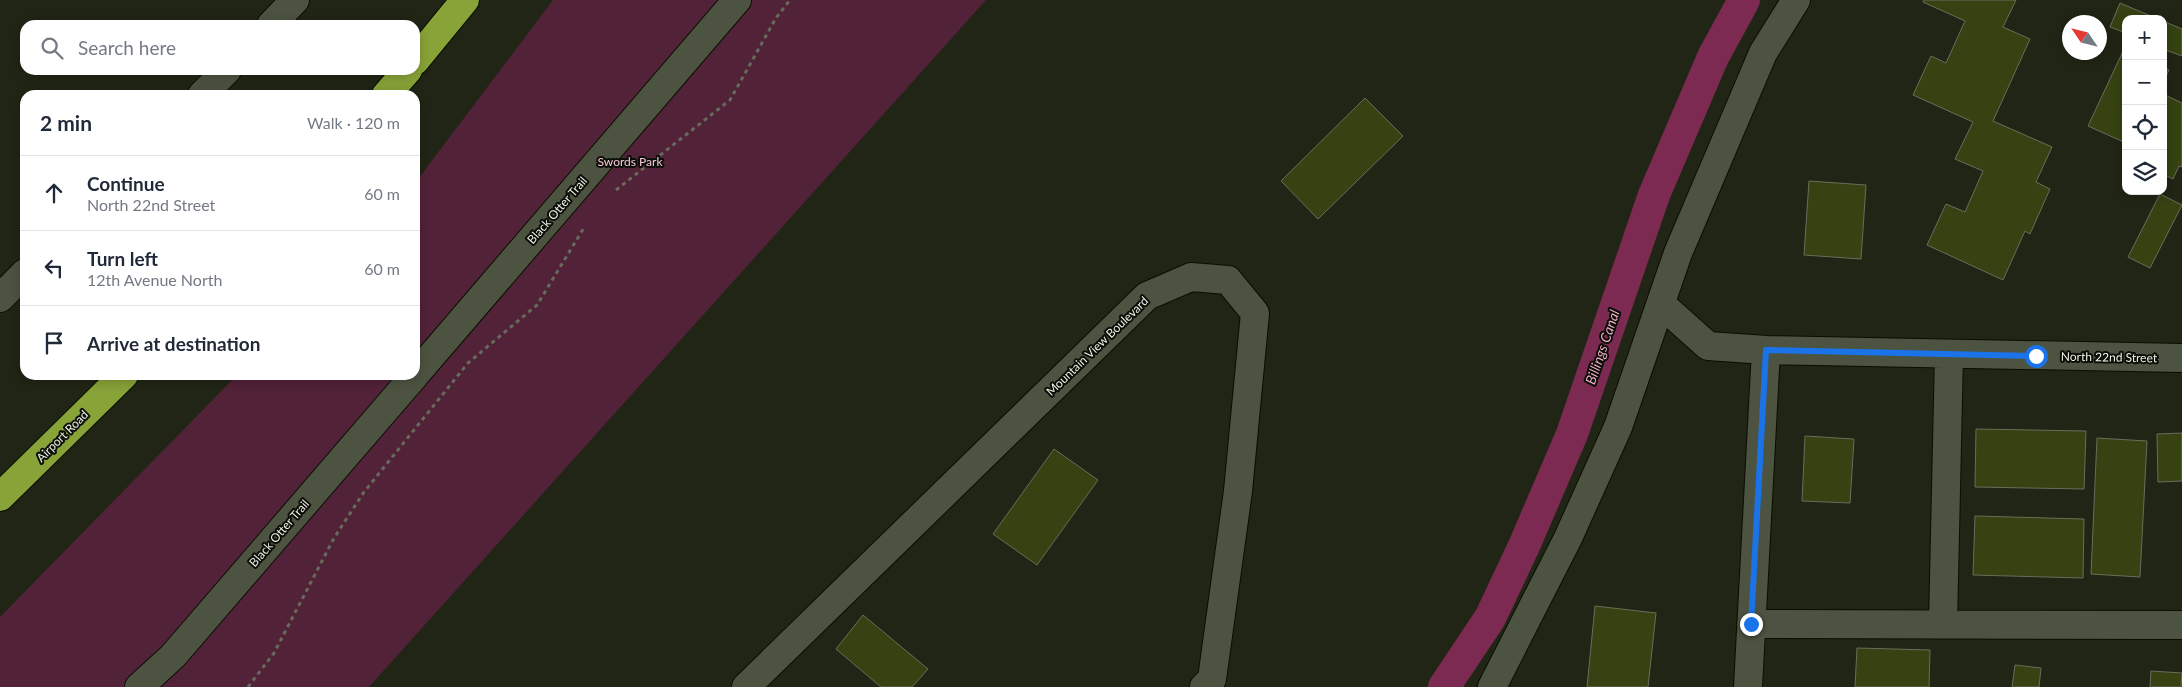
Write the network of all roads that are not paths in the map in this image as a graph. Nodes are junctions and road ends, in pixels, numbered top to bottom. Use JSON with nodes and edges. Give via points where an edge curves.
{"nodes":[{"id":1,"x":295,"y":0,"type":"edge"},
{"id":2,"x":464,"y":0,"type":"edge"},
{"id":3,"x":737,"y":0,"type":"edge"},
{"id":4,"x":1796,"y":0,"type":"edge"},
{"id":5,"x":276,"y":20,"type":"edge"},
{"id":6,"x":420,"y":55,"type":"edge"},
{"id":7,"x":222,"y":75,"type":"edge"},
{"id":8,"x":404,"y":75,"type":"edge"},
{"id":9,"x":207,"y":90,"type":"edge"},
{"id":10,"x":390,"y":90,"type":"edge"},
{"id":11,"x":20,"y":278,"type":"edge"},
{"id":12,"x":0,"y":298,"type":"edge"},
{"id":13,"x":1661,"y":304,"type":"junction"},
{"id":14,"x":1766,"y":350,"type":"junction"},
{"id":15,"x":1949,"y":354,"type":"junction"},
{"id":16,"x":2182,"y":358,"type":"edge"},
{"id":17,"x":420,"y":369,"type":"edge"},
{"id":18,"x":119,"y":380,"type":"edge"},
{"id":19,"x":411,"y":380,"type":"edge"},
{"id":20,"x":0,"y":497,"type":"edge"},
{"id":21,"x":1751,"y":624,"type":"junction"},
{"id":22,"x":1944,"y":624,"type":"junction"},
{"id":23,"x":2182,"y":625,"type":"edge"},
{"id":24,"x":139,"y":687,"type":"edge"},
{"id":25,"x":746,"y":687,"type":"edge"},
{"id":26,"x":1204,"y":687,"type":"edge"},
{"id":27,"x":1492,"y":687,"type":"edge"},
{"id":28,"x":1748,"y":687,"type":"edge"}],
"edges":[{"from":1,"to":5,"type":"street"},
{"from":2,"to":6,"type":"highway"},
{"from":3,"to":17,"type":"street","name":"Black Otter Trail"},
{"from":4,"to":13,"type":"street","via":[[1763,54],[1678,253]]},
{"from":7,"to":9,"type":"street"},
{"from":8,"to":10,"type":"highway"},
{"from":11,"to":12,"type":"street"},
{"from":13,"to":14,"type":"street","name":"North 22nd Street","via":[[1708,346]]},
{"from":13,"to":27,"type":"street","via":[[1618,427],[1568,538]]},
{"from":14,"to":15,"type":"street","name":"North 22nd Street"},
{"from":14,"to":21,"type":"street"},
{"from":15,"to":16,"type":"street","name":"North 22nd Street"},
{"from":15,"to":22,"type":"street"},
{"from":18,"to":20,"type":"highway","name":"Airport Road"},
{"from":19,"to":24,"type":"street","name":"Black Otter Trail","via":[[173,656]]},
{"from":21,"to":22,"type":"street"},
{"from":21,"to":28,"type":"street"},
{"from":22,"to":23,"type":"street"},
{"from":25,"to":26,"type":"street","name":"Mountain View Boulevard","via":[[1148,296],[1190,277],[1228,280],[1256,314],[1238,491],[1212,679]]}]}
